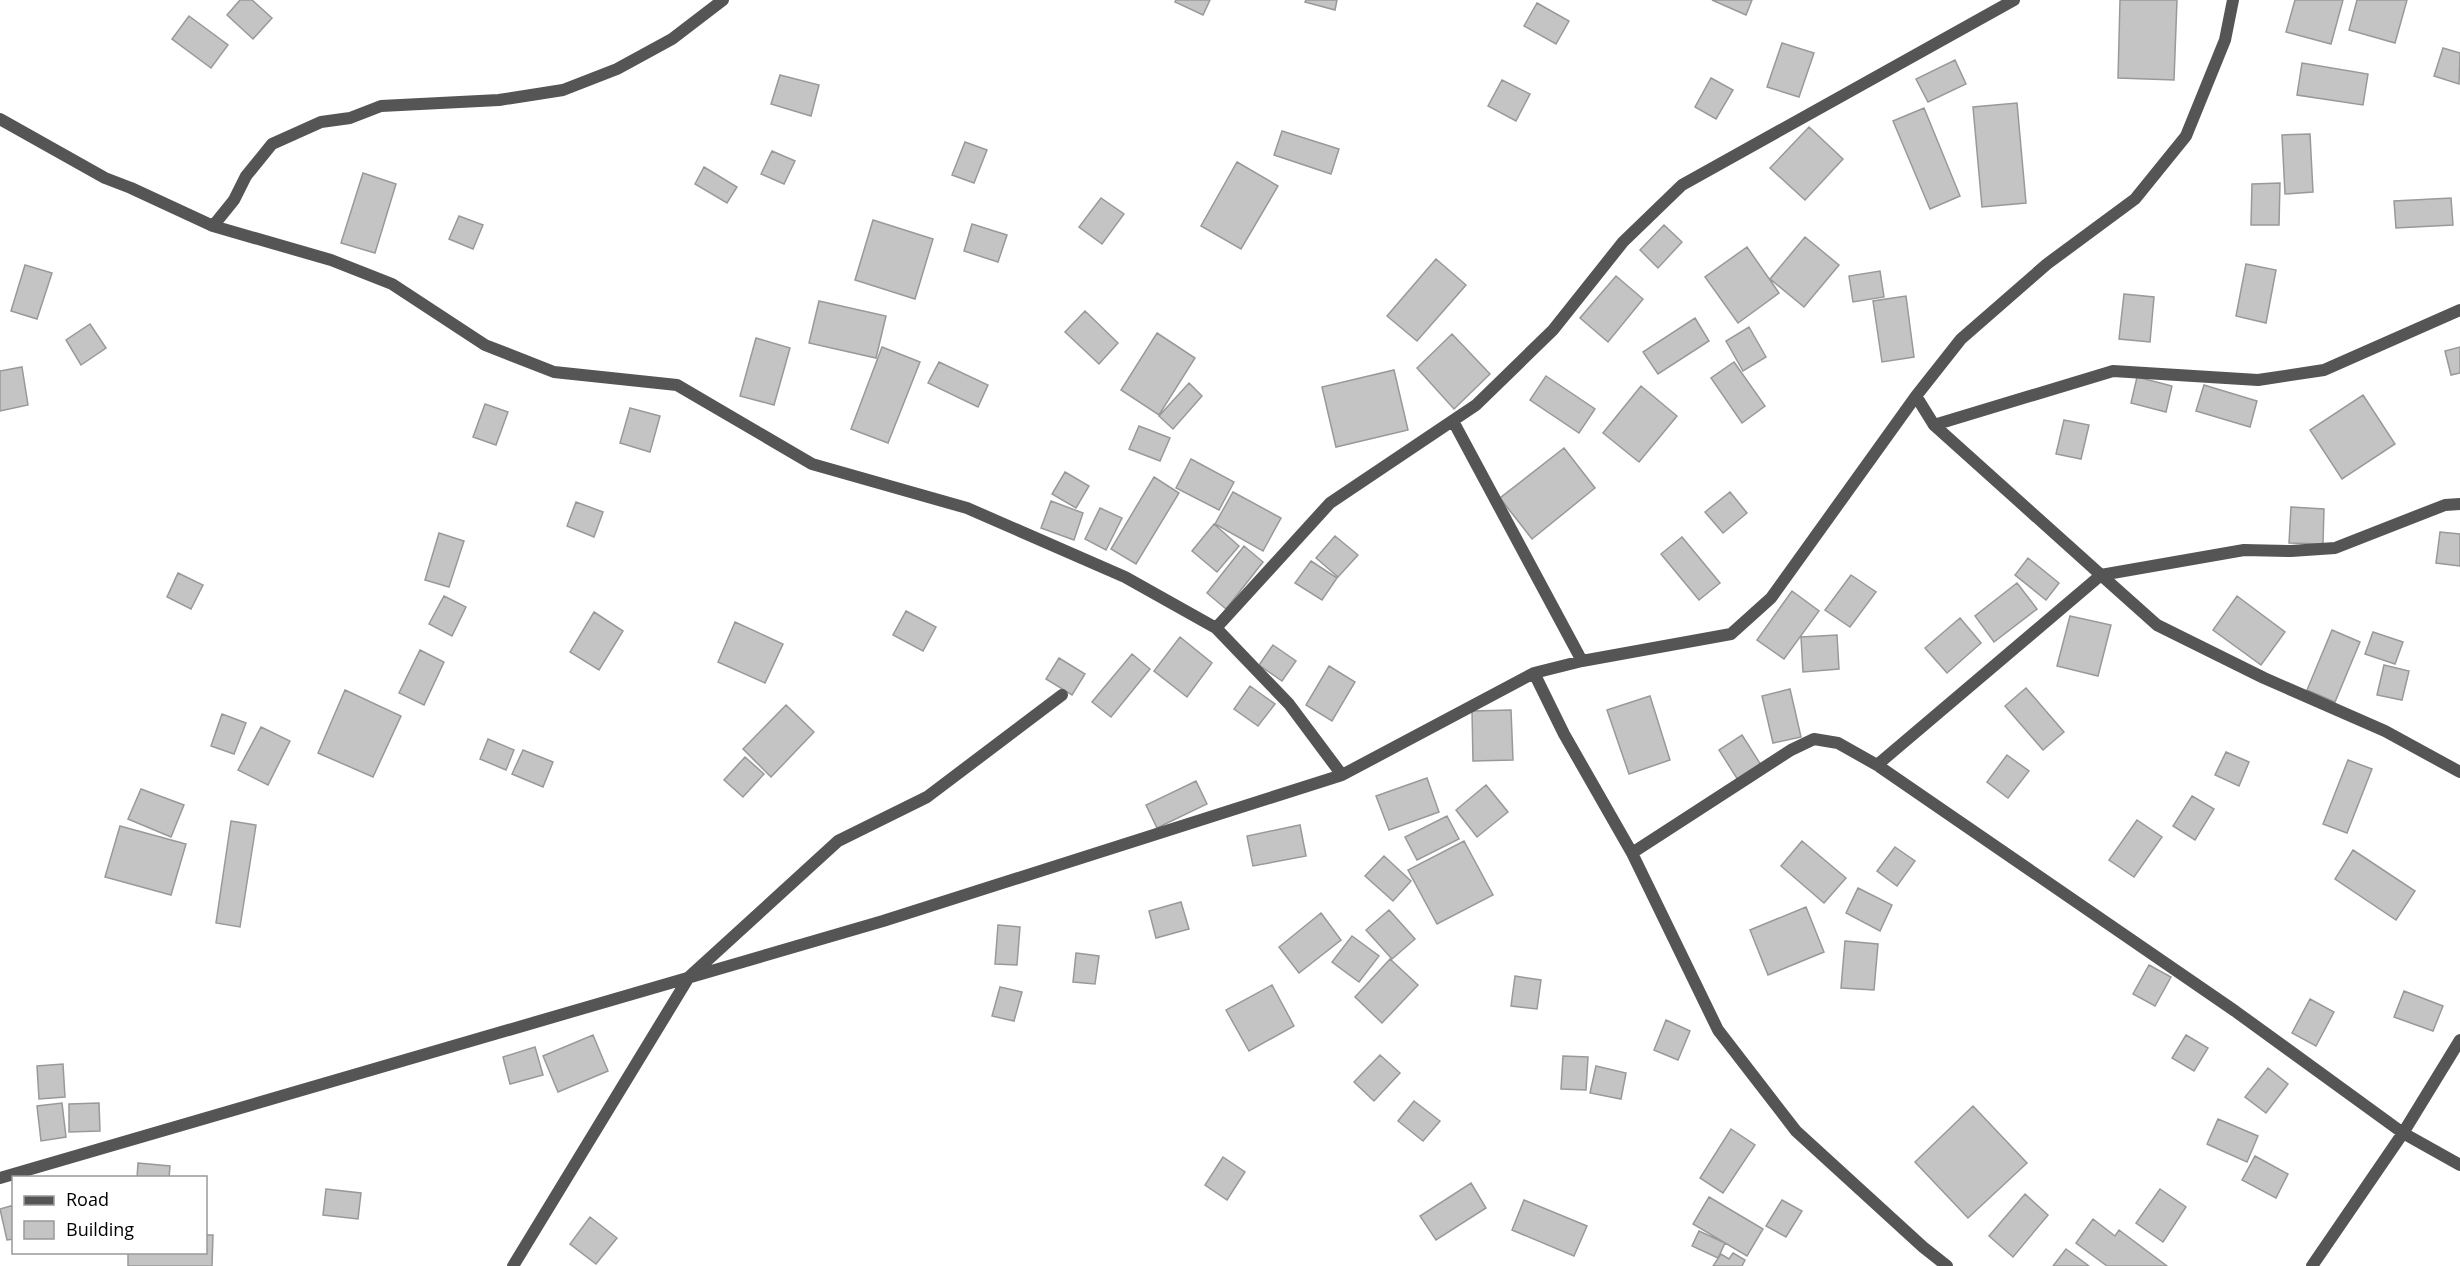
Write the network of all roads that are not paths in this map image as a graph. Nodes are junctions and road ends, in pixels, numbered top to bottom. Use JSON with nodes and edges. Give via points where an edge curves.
{"nodes":[{"id":1,"x":723,"y":0,"type":"edge"},
{"id":2,"x":2014,"y":0,"type":"edge"},
{"id":3,"x":2233,"y":0,"type":"edge"},
{"id":4,"x":0,"y":119,"type":"edge"},
{"id":5,"x":213,"y":226,"type":"junction"},
{"id":6,"x":2460,"y":310,"type":"edge"},
{"id":7,"x":1916,"y":396,"type":"junction"},
{"id":8,"x":1453,"y":421,"type":"junction"},
{"id":9,"x":1934,"y":425,"type":"junction"},
{"id":10,"x":2460,"y":504,"type":"edge"},
{"id":11,"x":2100,"y":575,"type":"junction"},
{"id":12,"x":1216,"y":628,"type":"junction"},
{"id":13,"x":1582,"y":661,"type":"junction"},
{"id":14,"x":1534,"y":673,"type":"junction"},
{"id":15,"x":1062,"y":695,"type":"dead end"},
{"id":16,"x":1877,"y":765,"type":"junction"},
{"id":17,"x":2460,"y":772,"type":"edge"},
{"id":18,"x":1342,"y":775,"type":"junction"},
{"id":19,"x":1632,"y":853,"type":"junction"},
{"id":20,"x":689,"y":976,"type":"junction"},
{"id":21,"x":2460,"y":1040,"type":"edge"},
{"id":22,"x":2403,"y":1133,"type":"junction"},
{"id":23,"x":2460,"y":1165,"type":"edge"},
{"id":24,"x":0,"y":1178,"type":"edge"},
{"id":25,"x":513,"y":1266,"type":"edge"},
{"id":26,"x":1947,"y":1266,"type":"edge"},
{"id":27,"x":2312,"y":1266,"type":"edge"}],
"edges":[{"from":1,"to":5,"type":"street","via":[[672,39],[617,69],[563,90],[499,100],[381,106],[350,118],[321,122],[272,144]]},
{"from":2,"to":8,"type":"street","via":[[1682,185],[1623,242],[1553,330],[1476,405]]},
{"from":3,"to":7,"type":"street","via":[[2225,40],[2186,136],[2135,199],[2047,264],[1961,339]]},
{"from":4,"to":5,"type":"street","via":[[105,178]]},
{"from":5,"to":12,"type":"street","via":[[331,260],[392,284],[485,345],[554,372],[677,385],[812,464],[967,508],[1125,577]]},
{"from":6,"to":9,"type":"street","via":[[2324,370],[2258,380],[2113,371]]},
{"from":7,"to":9,"type":"street"},
{"from":7,"to":13,"type":"street","via":[[1771,598],[1731,634]]},
{"from":8,"to":12,"type":"street","via":[[1330,503]]},
{"from":8,"to":13,"type":"street"},
{"from":9,"to":11,"type":"street"},
{"from":10,"to":11,"type":"street","via":[[2445,505],[2335,548],[2244,550]]},
{"from":11,"to":16,"type":"street"},
{"from":11,"to":17,"type":"street","via":[[2157,625],[2385,731]]},
{"from":12,"to":18,"type":"street","via":[[1289,704]]},
{"from":13,"to":14,"type":"street"},
{"from":14,"to":18,"type":"street"},
{"from":14,"to":19,"type":"street"},
{"from":15,"to":20,"type":"street","via":[[927,796],[838,841]]},
{"from":16,"to":19,"type":"street","via":[[1838,743],[1814,739]]},
{"from":16,"to":22,"type":"street","via":[[2235,1011]]},
{"from":18,"to":20,"type":"street","via":[[883,921]]},
{"from":19,"to":26,"type":"street","via":[[1718,1030],[1796,1131]]},
{"from":20,"to":24,"type":"street"},
{"from":20,"to":25,"type":"street"},
{"from":21,"to":22,"type":"street"},
{"from":22,"to":23,"type":"street"},
{"from":22,"to":27,"type":"street"}]}
